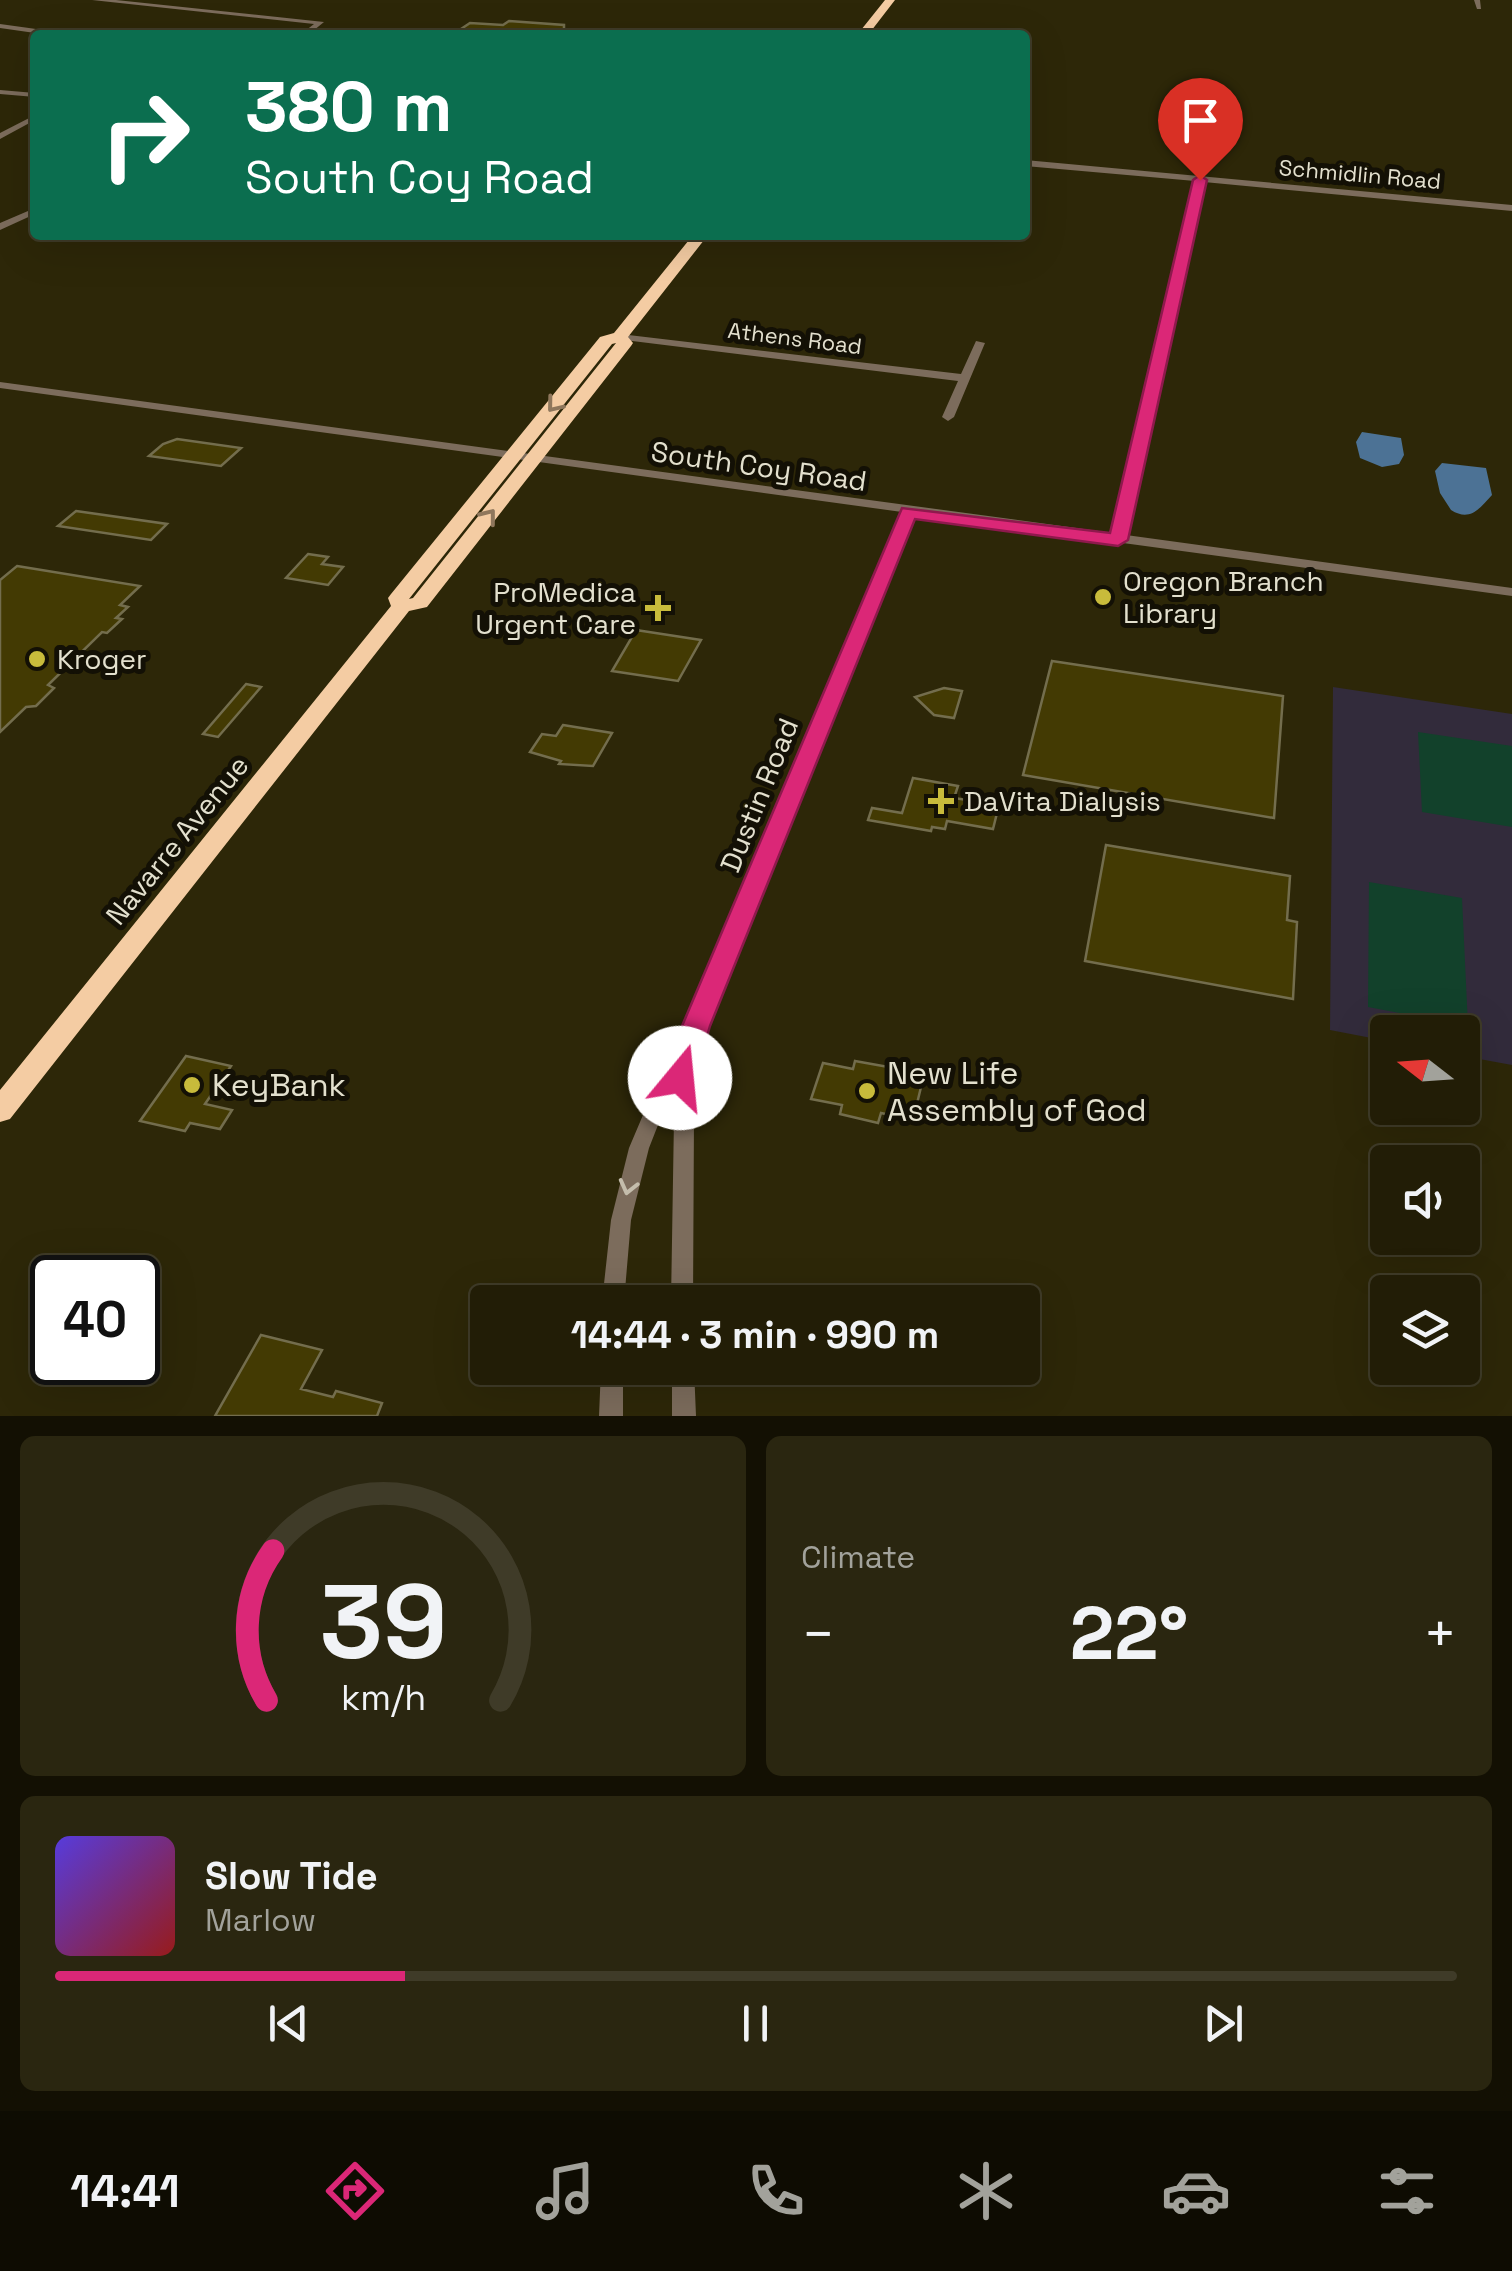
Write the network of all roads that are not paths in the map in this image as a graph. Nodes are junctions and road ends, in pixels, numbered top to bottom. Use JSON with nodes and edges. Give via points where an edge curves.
{"nodes":[{"id":1,"x":95,"y":0,"type":"edge"},
{"id":2,"x":890,"y":0,"type":"edge"},
{"id":3,"x":0,"y":26,"type":"edge"},
{"id":4,"x":30,"y":30,"type":"edge"},
{"id":5,"x":312,"y":30,"type":"edge"},
{"id":6,"x":866,"y":30,"type":"edge"},
{"id":7,"x":0,"y":92,"type":"edge"},
{"id":8,"x":30,"y":95,"type":"edge"},
{"id":9,"x":30,"y":120,"type":"edge"},
{"id":10,"x":0,"y":136,"type":"edge"},
{"id":11,"x":1030,"y":164,"type":"edge"},
{"id":12,"x":1200,"y":180,"type":"junction"},
{"id":13,"x":1512,"y":208,"type":"edge"},
{"id":14,"x":30,"y":213,"type":"edge"},
{"id":15,"x":0,"y":227,"type":"edge"},
{"id":16,"x":697,"y":240,"type":"edge"},
{"id":17,"x":620,"y":337,"type":"junction"},
{"id":18,"x":980,"y":343,"type":"dead end"},
{"id":19,"x":600,"y":348,"type":"junction"},
{"id":20,"x":603,"y":371,"type":"junction"},
{"id":21,"x":965,"y":378,"type":"junction"},
{"id":22,"x":0,"y":386,"type":"edge"},
{"id":23,"x":948,"y":418,"type":"dead end"},
{"id":24,"x":511,"y":458,"type":"junction"},
{"id":25,"x":533,"y":461,"type":"junction"},
{"id":26,"x":908,"y":512,"type":"junction"},
{"id":27,"x":1118,"y":540,"type":"junction"},
{"id":28,"x":1512,"y":592,"type":"edge"},
{"id":29,"x":402,"y":606,"type":"junction"},
{"id":30,"x":672,"y":1104,"type":"junction"},
{"id":31,"x":0,"y":1112,"type":"edge"},
{"id":32,"x":615,"y":1285,"type":"edge"},
{"id":33,"x":682,"y":1285,"type":"edge"},
{"id":34,"x":612,"y":1385,"type":"edge"},
{"id":35,"x":683,"y":1385,"type":"edge"},
{"id":36,"x":611,"y":1416,"type":"edge"},
{"id":37,"x":684,"y":1416,"type":"edge"}],
"edges":[{"from":1,"to":5,"type":"street","via":[[319,21]]},
{"from":2,"to":6,"type":"highway"},
{"from":3,"to":4,"type":"street"},
{"from":7,"to":8,"type":"street"},
{"from":9,"to":10,"type":"street"},
{"from":11,"to":12,"type":"street","name":"Schmidlin Road"},
{"from":12,"to":13,"type":"street","name":"Schmidlin Road"},
{"from":12,"to":27,"type":"street"},
{"from":14,"to":15,"type":"street"},
{"from":16,"to":17,"type":"highway","name":"Navarre Avenue"},
{"from":17,"to":19,"type":"highway","name":"Navarre Avenue"},
{"from":17,"to":20,"type":"highway","name":"Navarre Avenue","via":[[625,342]]},
{"from":17,"to":21,"type":"street","name":"Athens Road"},
{"from":18,"to":21,"type":"street"},
{"from":19,"to":20,"type":"highway","via":[[609,351]]},
{"from":19,"to":24,"type":"highway","name":"Navarre Avenue","one_way":true},
{"from":20,"to":25,"type":"highway","name":"Navarre Avenue"},
{"from":21,"to":23,"type":"street"},
{"from":22,"to":24,"type":"street","name":"South Coy Road"},
{"from":24,"to":25,"type":"street","name":"South Coy Road"},
{"from":24,"to":29,"type":"highway","name":"Navarre Avenue","via":[[398,598]]},
{"from":25,"to":26,"type":"street","name":"South Coy Road"},
{"from":29,"to":25,"type":"highway","name":"Navarre Avenue","one_way":true,"via":[[420,602]]},
{"from":26,"to":27,"type":"street","name":"South Coy Road"},
{"from":26,"to":30,"type":"street","name":"Dustin Road","via":[[696,1026]]},
{"from":27,"to":28,"type":"street","name":"South Coy Road"},
{"from":29,"to":31,"type":"highway","name":"Navarre Avenue"},
{"from":30,"to":32,"type":"street","name":"Dustin Road","one_way":true,"via":[[650,1120],[639,1148],[621,1220]]},
{"from":30,"to":33,"type":"street","via":[[684,1116]]},
{"from":34,"to":36,"type":"street"},
{"from":35,"to":37,"type":"street"}]}
